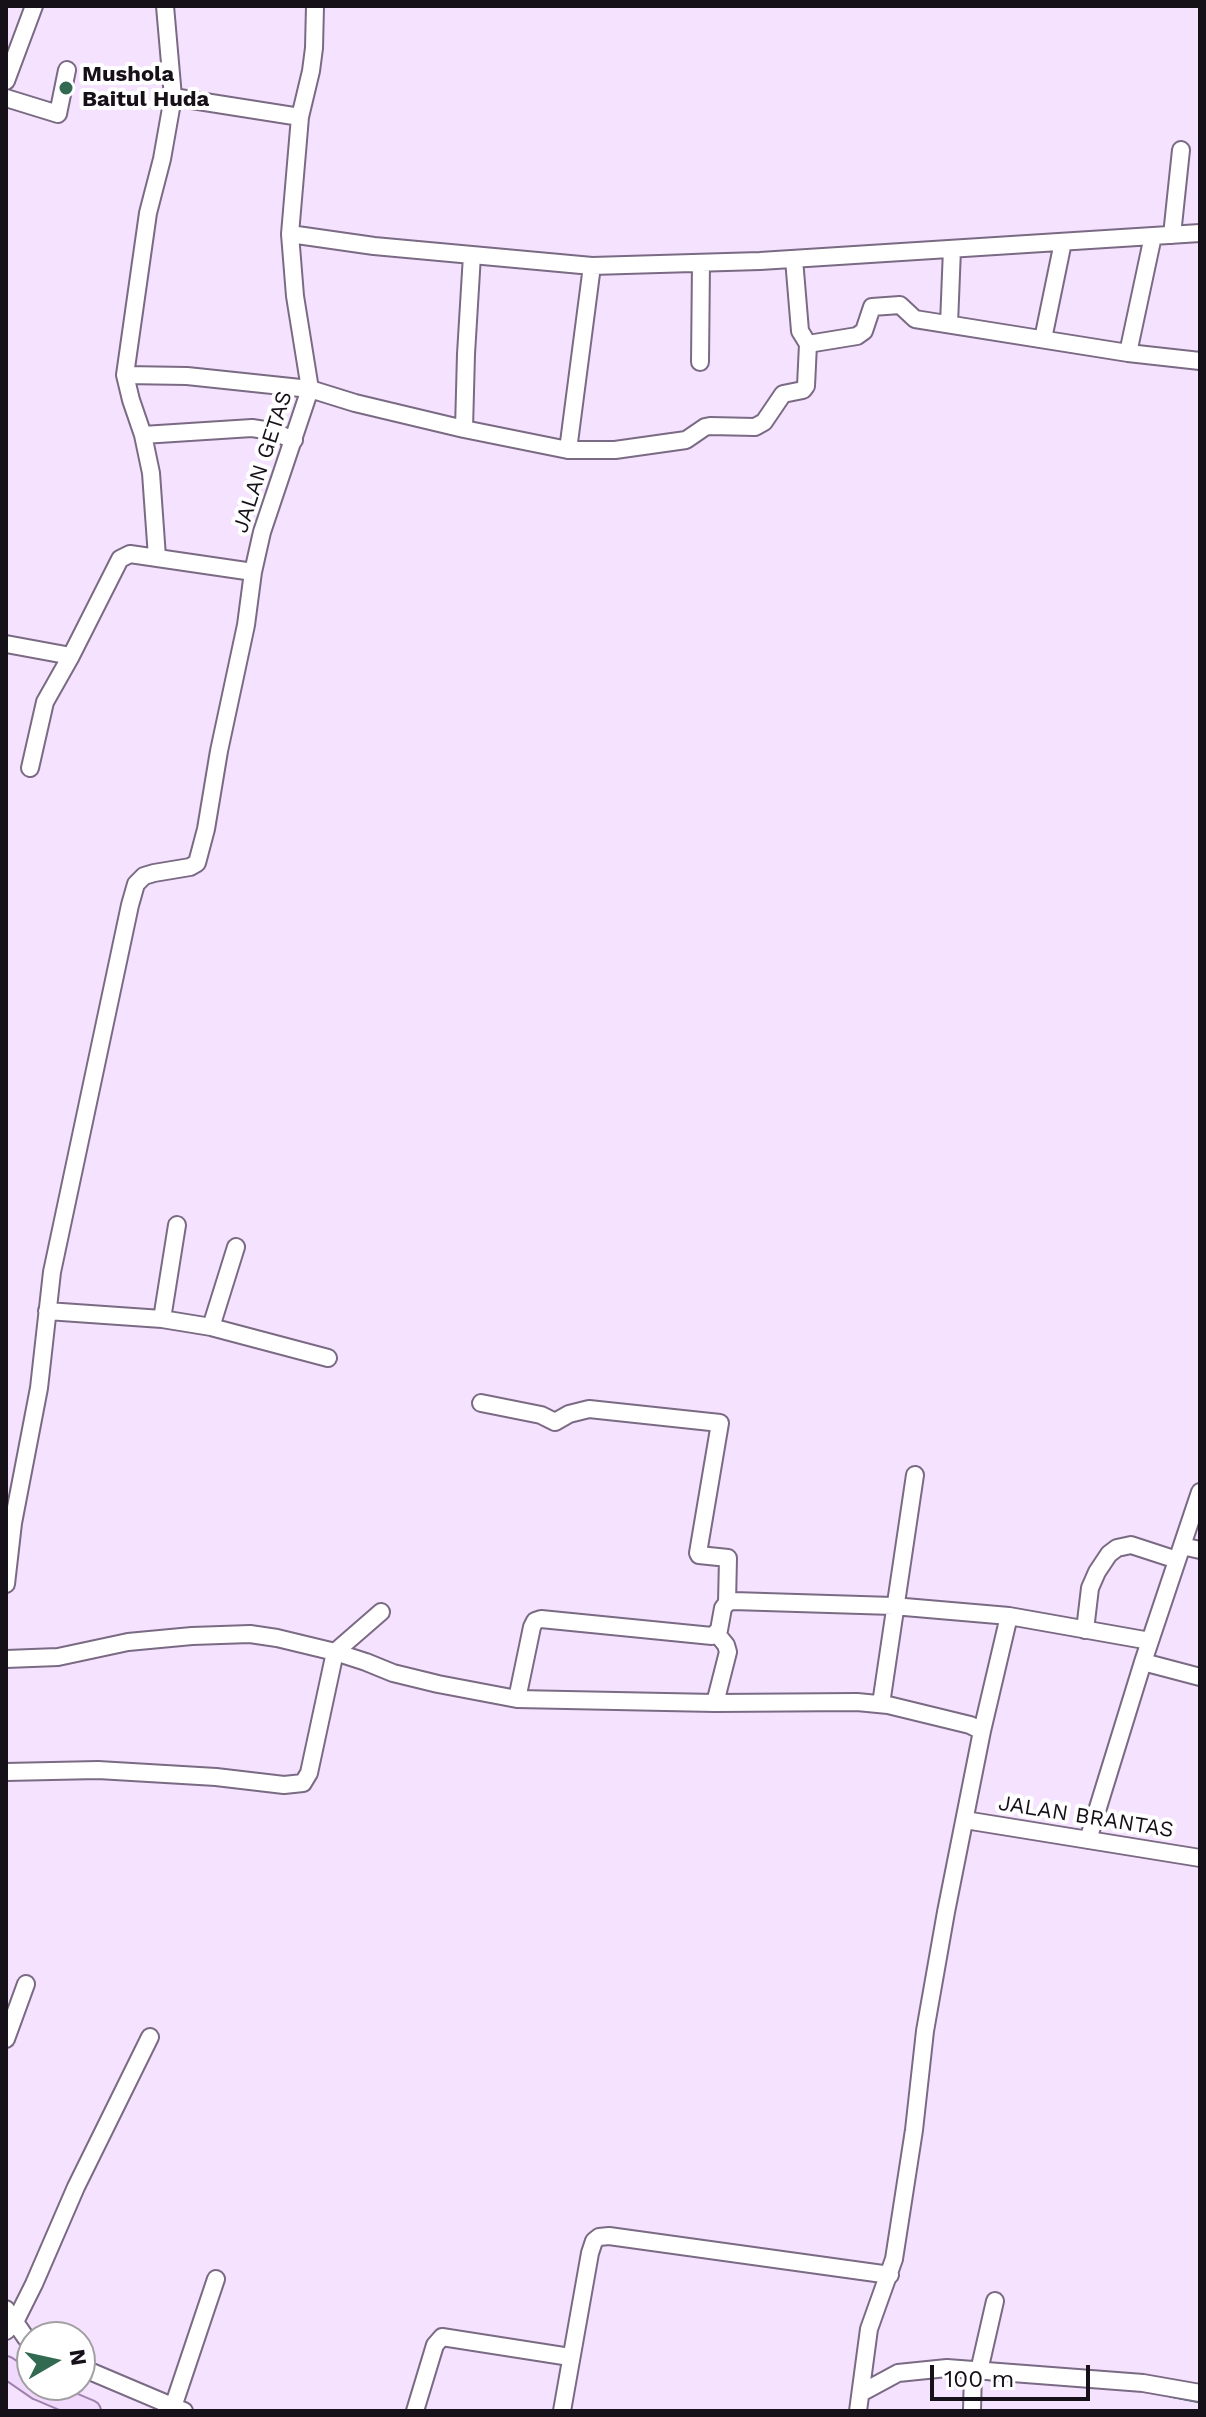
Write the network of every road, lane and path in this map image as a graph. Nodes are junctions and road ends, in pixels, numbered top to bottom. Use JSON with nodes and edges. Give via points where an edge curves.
{"nodes":[{"id":1,"x":34,"y":6,"type":"edge"},
{"id":2,"x":165,"y":6,"type":"edge"},
{"id":3,"x":315,"y":6,"type":"edge"},
{"id":4,"x":67,"y":70,"type":"dead end"},
{"id":5,"x":6,"y":81,"type":"edge"},
{"id":6,"x":173,"y":97,"type":"junction"},
{"id":7,"x":6,"y":98,"type":"edge"},
{"id":8,"x":300,"y":117,"type":"junction"},
{"id":9,"x":1181,"y":150,"type":"dead end"},
{"id":10,"x":1200,"y":233,"type":"edge"},
{"id":11,"x":290,"y":234,"type":"junction"},
{"id":12,"x":1172,"y":235,"type":"junction"},
{"id":13,"x":1153,"y":236,"type":"junction"},
{"id":14,"x":1063,"y":242,"type":"junction"},
{"id":15,"x":952,"y":249,"type":"junction"},
{"id":16,"x":472,"y":255,"type":"junction"},
{"id":17,"x":794,"y":259,"type":"junction"},
{"id":18,"x":701,"y":263,"type":"junction"},
{"id":19,"x":592,"y":266,"type":"junction"},
{"id":20,"x":949,"y":324,"type":"junction"},
{"id":21,"x":1043,"y":339,"type":"junction"},
{"id":22,"x":808,"y":344,"type":"junction"},
{"id":23,"x":1128,"y":353,"type":"junction"},
{"id":24,"x":1200,"y":361,"type":"edge"},
{"id":25,"x":700,"y":362,"type":"dead end"},
{"id":26,"x":125,"y":375,"type":"junction"},
{"id":27,"x":310,"y":389,"type":"junction"},
{"id":28,"x":464,"y":429,"type":"junction"},
{"id":29,"x":143,"y":435,"type":"junction"},
{"id":30,"x":294,"y":440,"type":"junction"},
{"id":31,"x":568,"y":450,"type":"junction"},
{"id":32,"x":157,"y":557,"type":"junction"},
{"id":33,"x":253,"y":572,"type":"junction"},
{"id":34,"x":6,"y":644,"type":"edge"},
{"id":35,"x":71,"y":656,"type":"junction"},
{"id":36,"x":30,"y":768,"type":"dead end"},
{"id":37,"x":177,"y":1225,"type":"dead end"},
{"id":38,"x":236,"y":1247,"type":"dead end"},
{"id":39,"x":47,"y":1311,"type":"junction"},
{"id":40,"x":162,"y":1319,"type":"junction"},
{"id":41,"x":211,"y":1327,"type":"junction"},
{"id":42,"x":328,"y":1358,"type":"dead end"},
{"id":43,"x":481,"y":1403,"type":"dead end"},
{"id":44,"x":915,"y":1475,"type":"dead end"},
{"id":45,"x":1200,"y":1492,"type":"edge"},
{"id":46,"x":1200,"y":1550,"type":"edge"},
{"id":47,"x":1179,"y":1553,"type":"junction"},
{"id":48,"x":7,"y":1564,"type":"edge"},
{"id":49,"x":6,"y":1584,"type":"edge"},
{"id":50,"x":727,"y":1603,"type":"junction"},
{"id":51,"x":897,"y":1607,"type":"junction"},
{"id":52,"x":381,"y":1612,"type":"dead end"},
{"id":53,"x":1009,"y":1616,"type":"junction"},
{"id":54,"x":1085,"y":1630,"type":"junction"},
{"id":55,"x":717,"y":1634,"type":"junction"},
{"id":56,"x":1150,"y":1641,"type":"junction"},
{"id":57,"x":335,"y":1652,"type":"junction"},
{"id":58,"x":6,"y":1659,"type":"edge"},
{"id":59,"x":1143,"y":1662,"type":"junction"},
{"id":60,"x":1200,"y":1677,"type":"edge"},
{"id":61,"x":517,"y":1699,"type":"junction"},
{"id":62,"x":715,"y":1703,"type":"junction"},
{"id":63,"x":881,"y":1704,"type":"junction"},
{"id":64,"x":982,"y":1731,"type":"junction"},
{"id":65,"x":6,"y":1772,"type":"edge"},
{"id":66,"x":965,"y":1820,"type":"junction"},
{"id":67,"x":1088,"y":1840,"type":"junction"},
{"id":68,"x":1200,"y":1858,"type":"edge"},
{"id":69,"x":26,"y":1984,"type":"dead end"},
{"id":70,"x":150,"y":2037,"type":"dead end"},
{"id":71,"x":6,"y":2039,"type":"edge"},
{"id":72,"x":890,"y":2275,"type":"junction"},
{"id":73,"x":216,"y":2279,"type":"dead end"},
{"id":74,"x":995,"y":2301,"type":"dead end"},
{"id":75,"x":9,"y":2322,"type":"edge"},
{"id":76,"x":570,"y":2357,"type":"junction"},
{"id":77,"x":6,"y":2367,"type":"edge"},
{"id":78,"x":96,"y":2374,"type":"edge"},
{"id":79,"x":974,"y":2374,"type":"junction"},
{"id":80,"x":861,"y":2393,"type":"junction"},
{"id":81,"x":1200,"y":2393,"type":"edge"},
{"id":82,"x":178,"y":2409,"type":"edge"},
{"id":83,"x":90,"y":2411,"type":"edge"},
{"id":84,"x":415,"y":2411,"type":"edge"},
{"id":85,"x":562,"y":2411,"type":"edge"},
{"id":86,"x":858,"y":2411,"type":"edge"},
{"id":87,"x":972,"y":2411,"type":"edge"}],
"edges":[{"from":1,"to":5,"type":"street"},
{"from":2,"to":6,"type":"street"},
{"from":3,"to":8,"type":"street","name":"JALAN GETAS","via":[[311,71]]},
{"from":4,"to":7,"type":"street","via":[[58,114]]},
{"from":6,"to":8,"type":"street"},
{"from":6,"to":26,"type":"street","via":[[149,210]]},
{"from":8,"to":11,"type":"street","name":"JALAN GETAS"},
{"from":9,"to":12,"type":"street"},
{"from":10,"to":12,"type":"street"},
{"from":11,"to":16,"type":"street"},
{"from":11,"to":27,"type":"street","name":"JALAN GETAS"},
{"from":12,"to":13,"type":"street"},
{"from":13,"to":14,"type":"street"},
{"from":13,"to":23,"type":"street"},
{"from":14,"to":15,"type":"street"},
{"from":14,"to":21,"type":"street"},
{"from":15,"to":17,"type":"street"},
{"from":15,"to":20,"type":"street"},
{"from":16,"to":19,"type":"street"},
{"from":16,"to":28,"type":"street"},
{"from":17,"to":18,"type":"street"},
{"from":17,"to":22,"type":"street","via":[[800,331]]},
{"from":18,"to":19,"type":"street"},
{"from":18,"to":25,"type":"street"},
{"from":19,"to":31,"type":"street"},
{"from":20,"to":21,"type":"street"},
{"from":20,"to":22,"type":"street","via":[[915,319],[902,305],[876,306],[861,334]]},
{"from":21,"to":23,"type":"street"},
{"from":22,"to":31,"type":"street","via":[[806,386],[783,394],[755,427],[710,426],[686,440]]},
{"from":23,"to":24,"type":"street"},
{"from":26,"to":27,"type":"street"},
{"from":26,"to":29,"type":"street"},
{"from":27,"to":28,"type":"street"},
{"from":27,"to":30,"type":"street","name":"JALAN GETAS"},
{"from":28,"to":31,"type":"street"},
{"from":29,"to":30,"type":"street","via":[[252,428]]},
{"from":29,"to":32,"type":"street"},
{"from":30,"to":33,"type":"street","name":"JALAN GETAS"},
{"from":32,"to":33,"type":"street"},
{"from":32,"to":35,"type":"street","via":[[130,554],[120,559]]},
{"from":33,"to":39,"type":"street","name":"JALAN GETAS","via":[[197,863],[144,876],[130,905]]},
{"from":34,"to":35,"type":"street"},
{"from":35,"to":36,"type":"street","via":[[45,702]]},
{"from":37,"to":40,"type":"street"},
{"from":38,"to":41,"type":"street"},
{"from":39,"to":40,"type":"street"},
{"from":39,"to":48,"type":"street","via":[[39,1388]]},
{"from":40,"to":41,"type":"street"},
{"from":41,"to":42,"type":"street"},
{"from":43,"to":50,"type":"street","via":[[552,1422],[589,1409],[720,1423],[698,1553],[728,1558]]},
{"from":44,"to":51,"type":"street"},
{"from":45,"to":47,"type":"street"},
{"from":46,"to":47,"type":"street"},
{"from":47,"to":54,"type":"street","via":[[1131,1545],[1109,1554],[1090,1588]]},
{"from":47,"to":56,"type":"street"},
{"from":48,"to":49,"type":"street"},
{"from":50,"to":51,"type":"street"},
{"from":50,"to":55,"type":"street"},
{"from":51,"to":53,"type":"street"},
{"from":51,"to":63,"type":"street"},
{"from":52,"to":57,"type":"street"},
{"from":53,"to":54,"type":"street"},
{"from":53,"to":64,"type":"street"},
{"from":54,"to":56,"type":"street"},
{"from":55,"to":61,"type":"street","via":[[541,1619],[532,1627]]},
{"from":55,"to":62,"type":"street","via":[[728,1652]]},
{"from":56,"to":59,"type":"street"},
{"from":57,"to":58,"type":"street","via":[[277,1638],[228,1634]]},
{"from":57,"to":61,"type":"street","via":[[393,1673]]},
{"from":57,"to":65,"type":"street","via":[[303,1783],[98,1770]]},
{"from":59,"to":60,"type":"street"},
{"from":59,"to":67,"type":"street"},
{"from":61,"to":62,"type":"street"},
{"from":62,"to":63,"type":"street"},
{"from":63,"to":64,"type":"street"},
{"from":64,"to":66,"type":"street"},
{"from":66,"to":67,"type":"street","name":"JALAN BRANTAS"},
{"from":66,"to":72,"type":"street","via":[[925,2031]]},
{"from":67,"to":68,"type":"street","name":"JALAN BRANTAS"},
{"from":69,"to":71,"type":"street"},
{"from":70,"to":75,"type":"street"},
{"from":72,"to":76,"type":"street","via":[[599,2237],[590,2253]]},
{"from":72,"to":80,"type":"street","via":[[869,2329]]},
{"from":73,"to":82,"type":"street"},
{"from":74,"to":79,"type":"street"},
{"from":76,"to":84,"type":"street","via":[[442,2337]]},
{"from":76,"to":85,"type":"street"},
{"from":77,"to":83,"type":"main road","via":[[38,2389]]},
{"from":78,"to":82,"type":"street"},
{"from":79,"to":80,"type":"street","via":[[947,2368],[898,2373]]},
{"from":79,"to":81,"type":"street","via":[[1046,2374]]},
{"from":79,"to":87,"type":"street"},
{"from":80,"to":86,"type":"street"}]}
